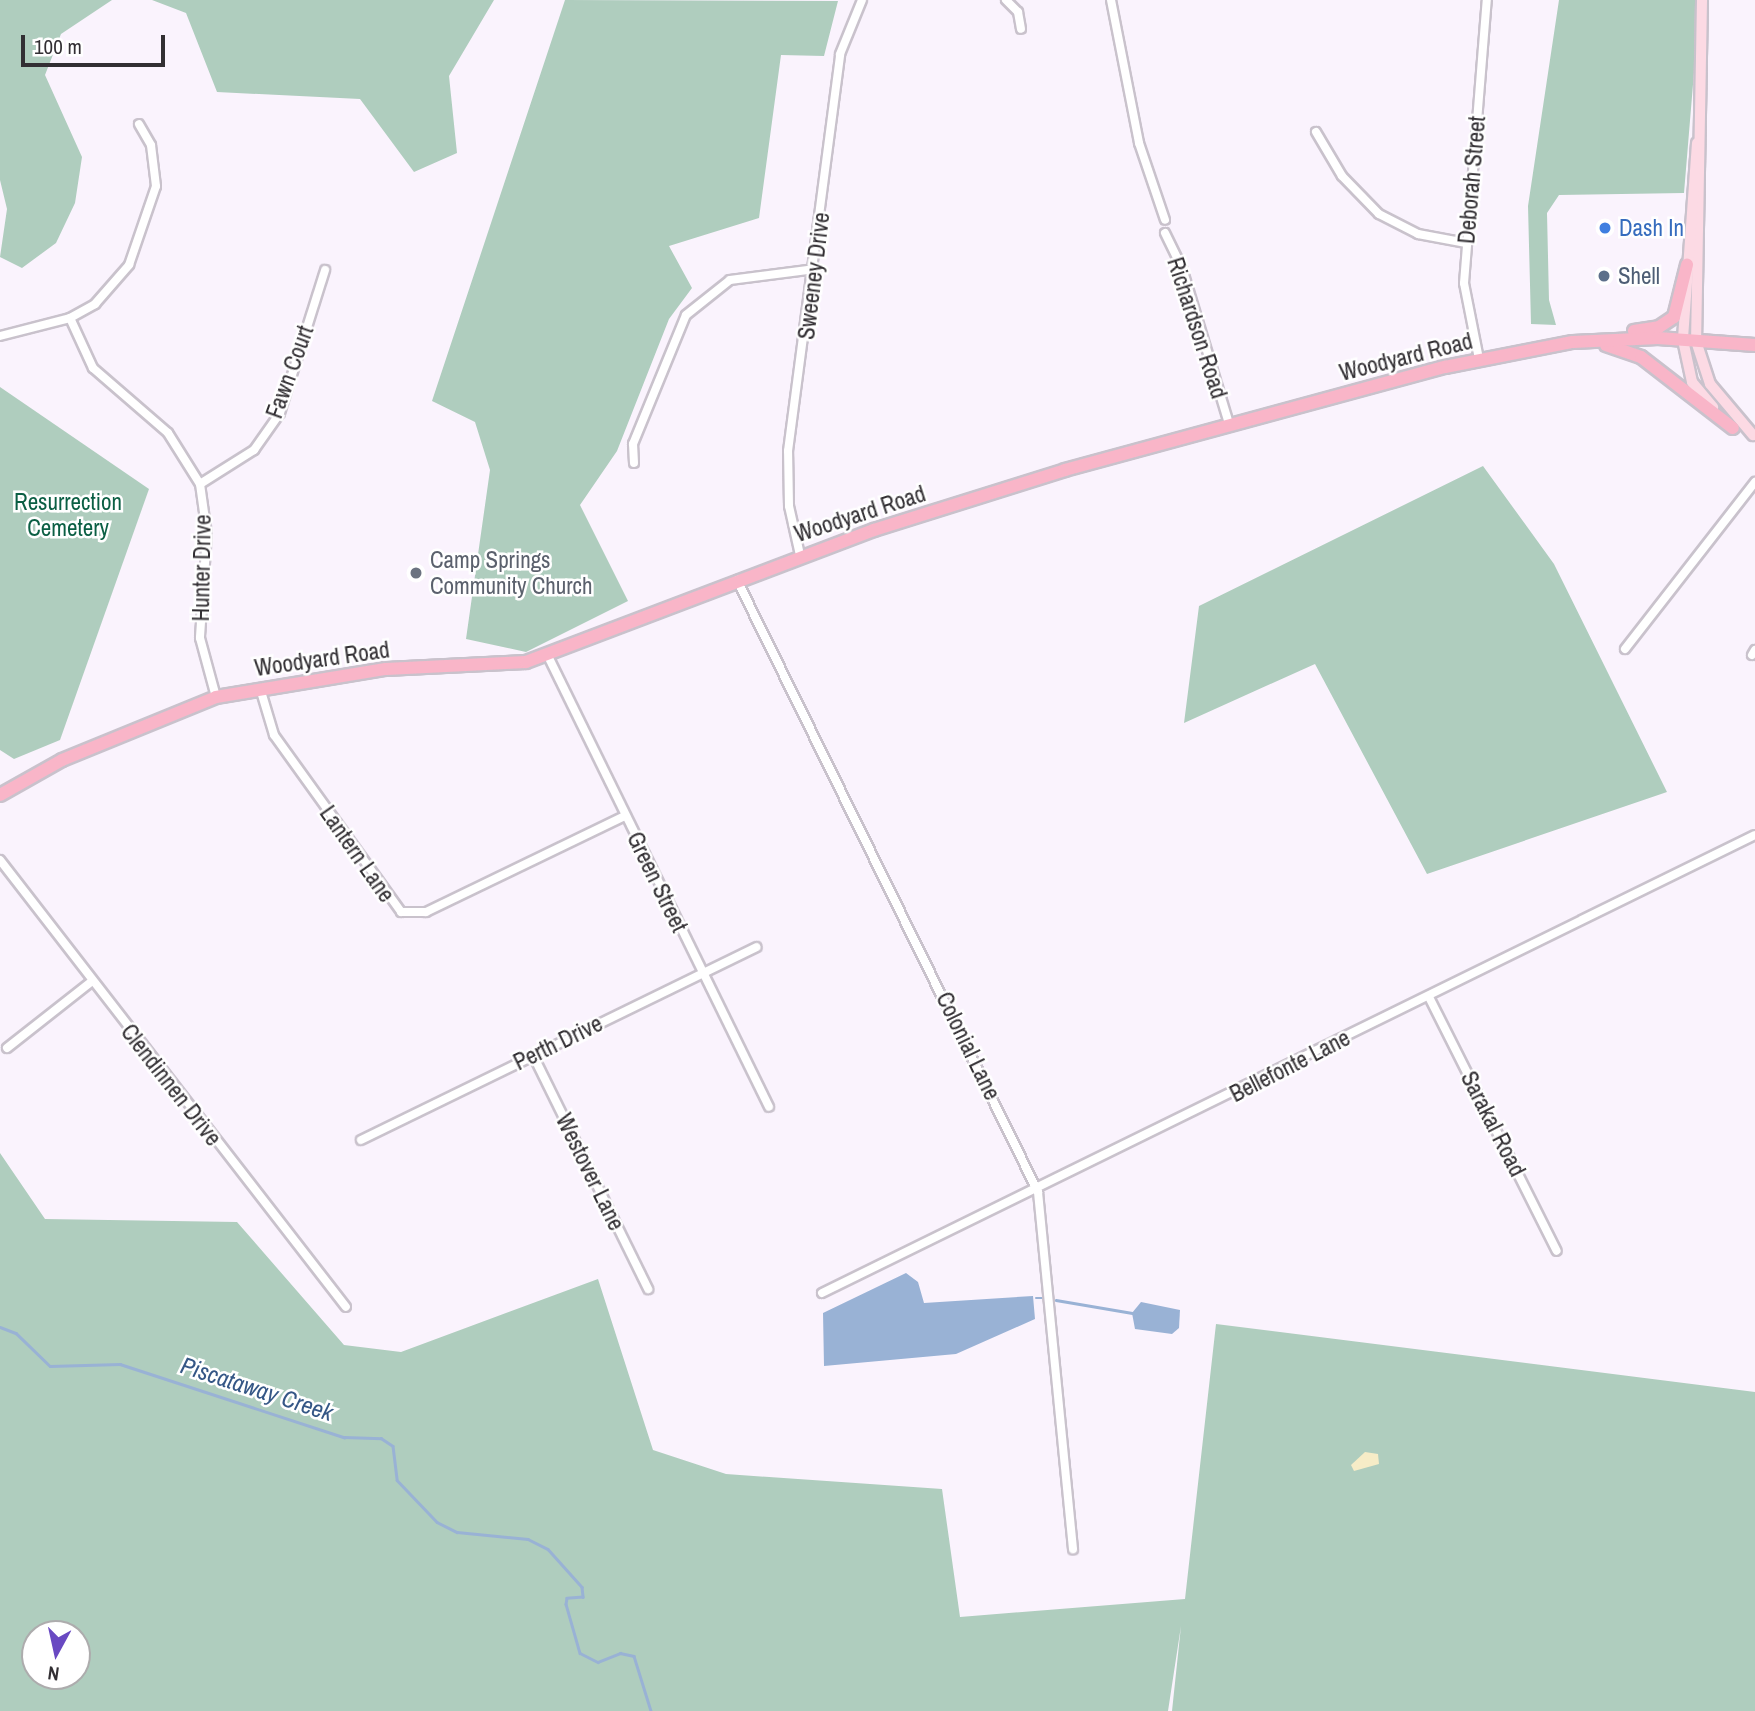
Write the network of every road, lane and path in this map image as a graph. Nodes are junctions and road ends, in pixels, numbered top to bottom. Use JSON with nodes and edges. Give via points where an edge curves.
{"nodes":[{"id":1,"x":862,"y":0,"type":"edge"},
{"id":2,"x":1006,"y":0,"type":"edge"},
{"id":3,"x":1111,"y":0,"type":"edge"},
{"id":4,"x":1487,"y":0,"type":"edge"},
{"id":5,"x":1702,"y":0,"type":"edge"},
{"id":6,"x":1021,"y":29,"type":"dead end"},
{"id":7,"x":139,"y":124,"type":"dead end"},
{"id":8,"x":1701,"y":126,"type":"junction"},
{"id":9,"x":1316,"y":132,"type":"dead end"},
{"id":10,"x":1165,"y":220,"type":"dead end"},
{"id":11,"x":1165,"y":233,"type":"dead end"},
{"id":12,"x":1466,"y":243,"type":"junction"},
{"id":13,"x":1687,"y":265,"type":"junction"},
{"id":14,"x":325,"y":270,"type":"dead end"},
{"id":15,"x":815,"y":270,"type":"junction"},
{"id":16,"x":70,"y":318,"type":"junction"},
{"id":17,"x":0,"y":335,"type":"edge"},
{"id":18,"x":1683,"y":340,"type":"junction"},
{"id":19,"x":1696,"y":341,"type":"junction"},
{"id":20,"x":1585,"y":342,"type":"junction"},
{"id":21,"x":1755,"y":345,"type":"edge"},
{"id":22,"x":1479,"y":359,"type":"junction"},
{"id":23,"x":1228,"y":424,"type":"junction"},
{"id":24,"x":1732,"y":428,"type":"junction"},
{"id":25,"x":1754,"y":436,"type":"edge"},
{"id":26,"x":634,"y":463,"type":"dead end"},
{"id":27,"x":1755,"y":482,"type":"edge"},
{"id":28,"x":200,"y":484,"type":"junction"},
{"id":29,"x":800,"y":555,"type":"junction"},
{"id":30,"x":737,"y":580,"type":"junction"},
{"id":31,"x":1625,"y":649,"type":"dead end"},
{"id":32,"x":548,"y":656,"type":"junction"},
{"id":33,"x":260,"y":688,"type":"junction"},
{"id":34,"x":216,"y":697,"type":"junction"},
{"id":35,"x":0,"y":795,"type":"edge"},
{"id":36,"x":625,"y":816,"type":"junction"},
{"id":37,"x":1755,"y":835,"type":"edge"},
{"id":38,"x":0,"y":860,"type":"edge"},
{"id":39,"x":755,"y":947,"type":"dead end"},
{"id":40,"x":701,"y":973,"type":"junction"},
{"id":41,"x":91,"y":982,"type":"junction"},
{"id":42,"x":1429,"y":997,"type":"junction"},
{"id":43,"x":7,"y":1048,"type":"dead end"},
{"id":44,"x":533,"y":1055,"type":"junction"},
{"id":45,"x":769,"y":1107,"type":"dead end"},
{"id":46,"x":361,"y":1140,"type":"dead end"},
{"id":47,"x":1038,"y":1192,"type":"junction"},
{"id":48,"x":1557,"y":1251,"type":"dead end"},
{"id":49,"x":648,"y":1289,"type":"dead end"},
{"id":50,"x":822,"y":1293,"type":"dead end"},
{"id":51,"x":345,"y":1307,"type":"dead end"},
{"id":52,"x":1073,"y":1549,"type":"dead end"}],
"edges":[{"from":1,"to":15,"type":"street","name":"Sweeney Drive","via":[[840,54]]},
{"from":2,"to":6,"type":"street","via":[[1018,12]]},
{"from":3,"to":10,"type":"street","via":[[1139,142]]},
{"from":4,"to":12,"type":"street","name":"Deborah Street"},
{"from":5,"to":8,"type":"street"},
{"from":7,"to":16,"type":"street","via":[[156,164],[147,226],[114,285]]},
{"from":8,"to":13,"type":"street"},
{"from":8,"to":19,"type":"street"},
{"from":9,"to":12,"type":"street","via":[[1342,176],[1379,214],[1418,234]]},
{"from":11,"to":23,"type":"street","name":"Richardson Road","via":[[1182,268]]},
{"from":12,"to":22,"type":"street","name":"Deborah Street","via":[[1464,295]]},
{"from":13,"to":18,"type":"street"},
{"from":13,"to":20,"type":"main road","via":[[1682,302],[1667,323]]},
{"from":14,"to":28,"type":"street","name":"Fawn Court","via":[[280,413],[254,450]]},
{"from":15,"to":26,"type":"street","via":[[730,280],[686,315],[633,444]]},
{"from":15,"to":29,"type":"street","name":"Sweeney Drive","via":[[788,451],[789,506]]},
{"from":16,"to":17,"type":"street"},
{"from":16,"to":28,"type":"street","name":"Hunter Drive","via":[[93,368],[168,433]]},
{"from":18,"to":19,"type":"main road","name":"Woodyard Road"},
{"from":18,"to":20,"type":"main road","name":"Woodyard Road"},
{"from":18,"to":24,"type":"street","via":[[1692,382]]},
{"from":19,"to":21,"type":"main road","name":"Woodyard Road"},
{"from":19,"to":25,"type":"street","via":[[1710,384]]},
{"from":20,"to":22,"type":"main road","name":"Woodyard Road"},
{"from":20,"to":24,"type":"main road","via":[[1641,357]]},
{"from":22,"to":23,"type":"main road","name":"Woodyard Road"},
{"from":23,"to":29,"type":"main road","name":"Woodyard Road"},
{"from":24,"to":25,"type":"street"},
{"from":27,"to":31,"type":"street"},
{"from":28,"to":34,"type":"street","name":"Hunter Drive","via":[[207,534],[200,638]]},
{"from":29,"to":30,"type":"main road","name":"Woodyard Road"},
{"from":30,"to":32,"type":"main road","name":"Woodyard Road"},
{"from":30,"to":47,"type":"street","name":"Colonial Lane"},
{"from":32,"to":33,"type":"main road","name":"Woodyard Road","via":[[508,666],[386,669]]},
{"from":32,"to":36,"type":"street","name":"Green Street"},
{"from":33,"to":34,"type":"main road","name":"Woodyard Road"},
{"from":33,"to":36,"type":"street","name":"Lantern Lane","via":[[274,735],[401,912],[426,912]]},
{"from":34,"to":35,"type":"main road","name":"Woodyard Road","via":[[73,754]]},
{"from":36,"to":40,"type":"street","name":"Green Street"},
{"from":37,"to":42,"type":"street","name":"Bellefonte Lane"},
{"from":38,"to":41,"type":"street","name":"Clendinnen Drive"},
{"from":39,"to":40,"type":"street","name":"Perth Drive"},
{"from":40,"to":44,"type":"street","name":"Perth Drive"},
{"from":40,"to":45,"type":"street","name":"Green Street"},
{"from":41,"to":43,"type":"street"},
{"from":41,"to":51,"type":"street","name":"Clendinnen Drive"},
{"from":42,"to":47,"type":"street","name":"Bellefonte Lane"},
{"from":42,"to":48,"type":"street","name":"Sarakal Road"},
{"from":44,"to":46,"type":"street","name":"Perth Drive"},
{"from":44,"to":49,"type":"street","name":"Westover Lane"},
{"from":47,"to":50,"type":"street","name":"Bellefonte Lane"},
{"from":47,"to":52,"type":"street","name":"Colonial Lane"}]}
